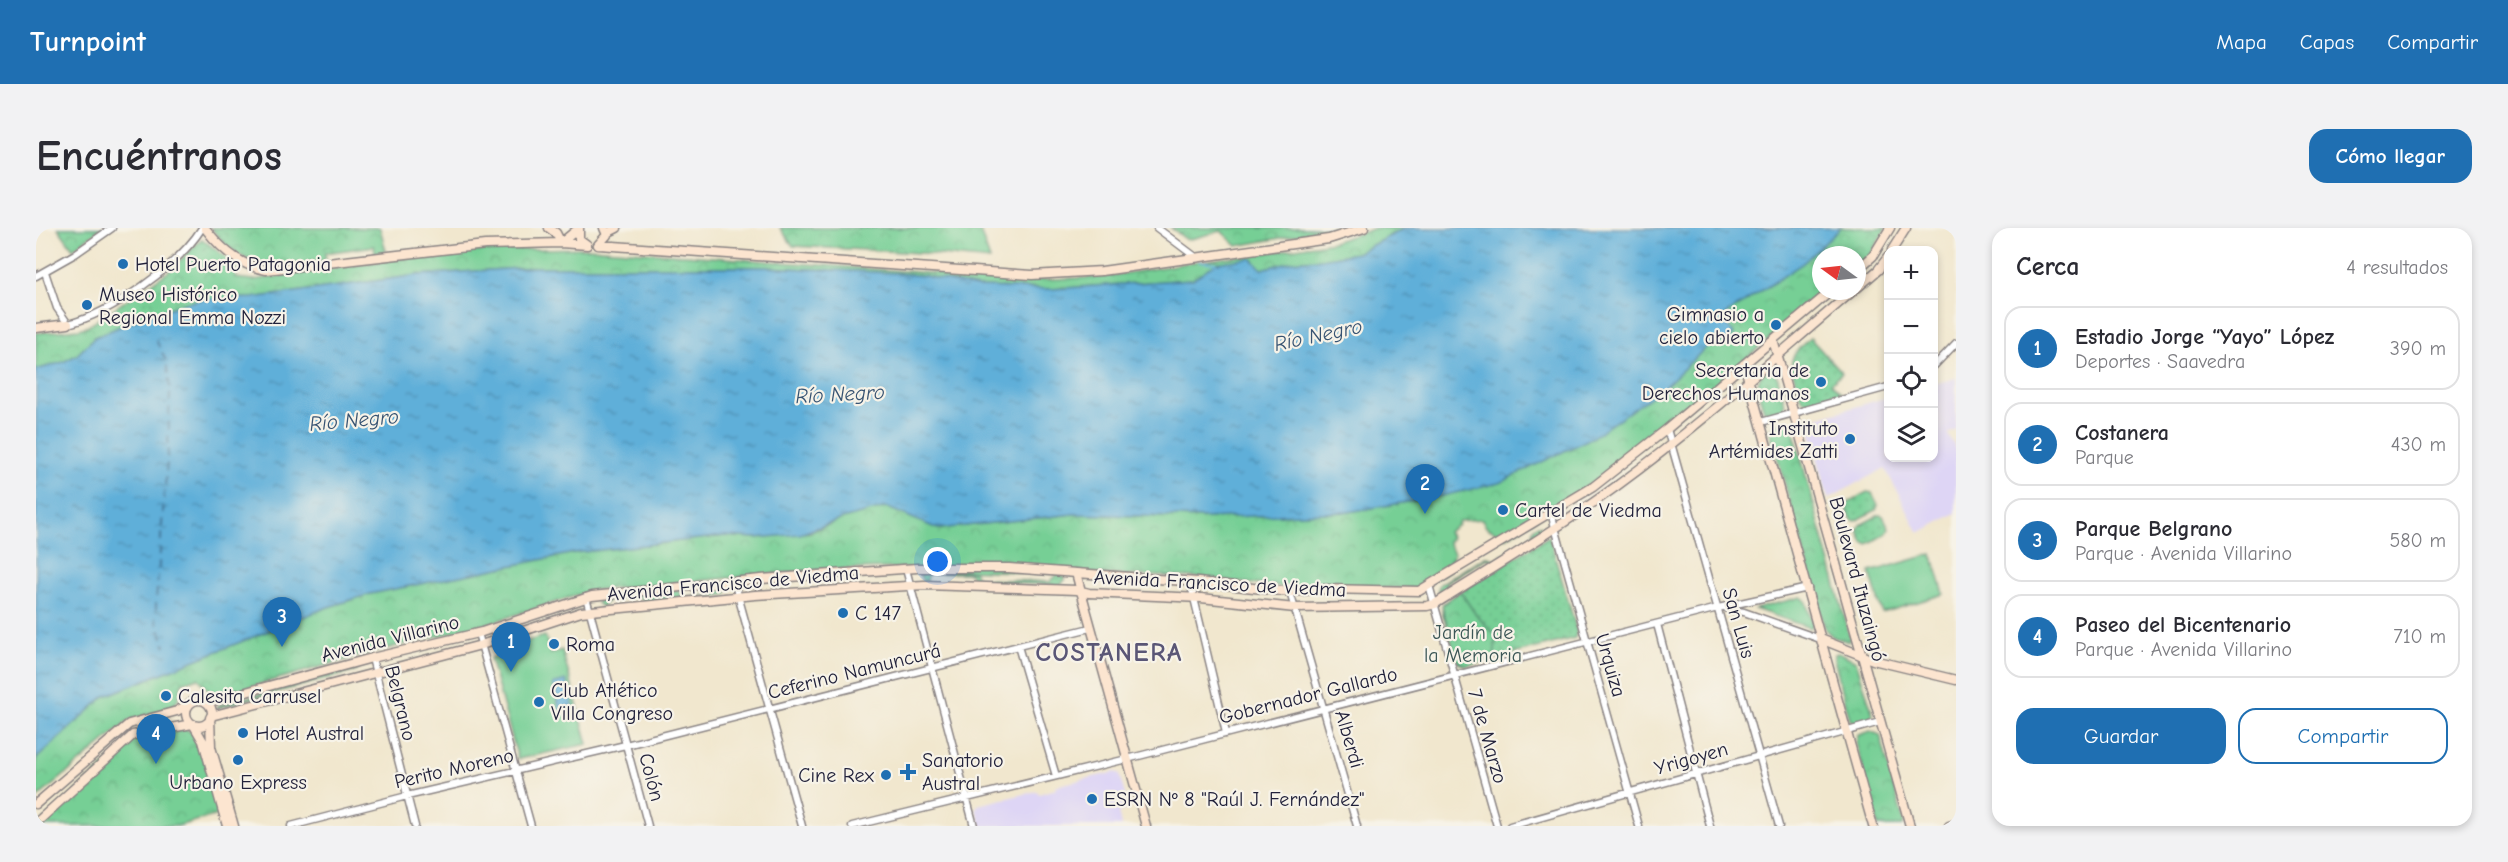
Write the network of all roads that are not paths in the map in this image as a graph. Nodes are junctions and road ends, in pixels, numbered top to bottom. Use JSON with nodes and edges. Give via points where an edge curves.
{"nodes":[{"id":1,"x":111,"y":228,"type":"edge"},
{"id":2,"x":204,"y":228,"type":"edge"},
{"id":3,"x":549,"y":228,"type":"edge"},
{"id":4,"x":579,"y":228,"type":"edge"},
{"id":5,"x":617,"y":228,"type":"edge"},
{"id":6,"x":1157,"y":228,"type":"edge"},
{"id":7,"x":1364,"y":228,"type":"edge"},
{"id":8,"x":1890,"y":228,"type":"edge"},
{"id":9,"x":1906,"y":228,"type":"edge"},
{"id":10,"x":606,"y":232,"type":"edge"},
{"id":11,"x":561,"y":243,"type":"junction"},
{"id":12,"x":587,"y":245,"type":"junction"},
{"id":13,"x":599,"y":245,"type":"junction"},
{"id":14,"x":1895,"y":246,"type":"edge"},
{"id":15,"x":630,"y":247,"type":"junction"},
{"id":16,"x":1873,"y":256,"type":"junction"},
{"id":17,"x":1197,"y":258,"type":"junction"},
{"id":18,"x":1884,"y":259,"type":"edge"},
{"id":19,"x":1866,"y":262,"type":"edge"},
{"id":20,"x":1884,"y":262,"type":"edge"},
{"id":21,"x":45,"y":272,"type":"junction"},
{"id":22,"x":36,"y":276,"type":"edge"},
{"id":23,"x":1866,"y":279,"type":"edge"},
{"id":24,"x":1820,"y":300,"type":"edge"},
{"id":25,"x":1842,"y":300,"type":"edge"},
{"id":26,"x":68,"y":324,"type":"junction"},
{"id":27,"x":36,"y":328,"type":"edge"},
{"id":28,"x":1773,"y":340,"type":"junction"},
{"id":29,"x":1956,"y":343,"type":"edge"},
{"id":30,"x":1777,"y":355,"type":"junction"},
{"id":31,"x":1938,"y":362,"type":"edge"},
{"id":32,"x":1744,"y":364,"type":"junction"},
{"id":33,"x":1749,"y":380,"type":"junction"},
{"id":34,"x":1884,"y":388,"type":"edge"},
{"id":35,"x":1794,"y":412,"type":"junction"},
{"id":36,"x":1761,"y":422,"type":"junction"},
{"id":37,"x":1667,"y":429,"type":"junction"},
{"id":38,"x":1671,"y":444,"type":"junction"},
{"id":39,"x":1551,"y":513,"type":"junction"},
{"id":40,"x":1555,"y":529,"type":"junction"},
{"id":41,"x":906,"y":569,"type":"junction"},
{"id":42,"x":1076,"y":573,"type":"junction"},
{"id":43,"x":734,"y":581,"type":"junction"},
{"id":44,"x":1190,"y":581,"type":"junction"},
{"id":45,"x":1429,"y":585,"type":"junction"},
{"id":46,"x":911,"y":586,"type":"junction"},
{"id":47,"x":1808,"y":588,"type":"junction"},
{"id":48,"x":1080,"y":591,"type":"junction"},
{"id":49,"x":1290,"y":592,"type":"junction"},
{"id":50,"x":586,"y":597,"type":"junction"},
{"id":51,"x":739,"y":597,"type":"junction"},
{"id":52,"x":1193,"y":598,"type":"junction"},
{"id":53,"x":1435,"y":604,"type":"junction"},
{"id":54,"x":1295,"y":608,"type":"junction"},
{"id":55,"x":1718,"y":608,"type":"junction"},
{"id":56,"x":590,"y":611,"type":"junction"},
{"id":57,"x":1657,"y":624,"type":"junction"},
{"id":58,"x":1090,"y":628,"type":"junction"},
{"id":59,"x":478,"y":633,"type":"junction"},
{"id":60,"x":1822,"y":640,"type":"junction"},
{"id":61,"x":1587,"y":642,"type":"junction"},
{"id":62,"x":481,"y":645,"type":"junction"},
{"id":63,"x":1018,"y":646,"type":"junction"},
{"id":64,"x":1861,"y":656,"type":"junction"},
{"id":65,"x":372,"y":658,"type":"junction"},
{"id":66,"x":933,"y":668,"type":"junction"},
{"id":67,"x":376,"y":672,"type":"junction"},
{"id":68,"x":1454,"y":676,"type":"junction"},
{"id":69,"x":1956,"y":680,"type":"edge"},
{"id":70,"x":196,"y":701,"type":"junction"},
{"id":71,"x":1324,"y":708,"type":"junction"},
{"id":72,"x":770,"y":709,"type":"junction"},
{"id":73,"x":211,"y":717,"type":"junction"},
{"id":74,"x":1880,"y":722,"type":"junction"},
{"id":75,"x":192,"y":724,"type":"junction"},
{"id":76,"x":1847,"y":731,"type":"junction"},
{"id":77,"x":1226,"y":732,"type":"junction"},
{"id":78,"x":626,"y":745,"type":"junction"},
{"id":79,"x":1759,"y":756,"type":"junction"},
{"id":80,"x":1127,"y":759,"type":"junction"},
{"id":81,"x":514,"y":771,"type":"junction"},
{"id":82,"x":1696,"y":774,"type":"junction"},
{"id":83,"x":1056,"y":776,"type":"junction"},
{"id":84,"x":1629,"y":793,"type":"junction"},
{"id":85,"x":408,"y":796,"type":"junction"},
{"id":86,"x":967,"y":797,"type":"junction"},
{"id":87,"x":36,"y":804,"type":"edge"},
{"id":88,"x":36,"y":823,"type":"edge"},
{"id":89,"x":1956,"y":824,"type":"edge"},
{"id":90,"x":227,"y":826,"type":"edge"},
{"id":91,"x":234,"y":826,"type":"edge"},
{"id":92,"x":291,"y":826,"type":"edge"},
{"id":93,"x":415,"y":826,"type":"edge"},
{"id":94,"x":531,"y":826,"type":"edge"},
{"id":95,"x":648,"y":826,"type":"edge"},
{"id":96,"x":802,"y":826,"type":"edge"},
{"id":97,"x":852,"y":826,"type":"edge"},
{"id":98,"x":974,"y":826,"type":"edge"},
{"id":99,"x":1146,"y":826,"type":"edge"},
{"id":100,"x":1357,"y":826,"type":"edge"},
{"id":101,"x":1497,"y":826,"type":"edge"},
{"id":102,"x":1510,"y":826,"type":"edge"},
{"id":103,"x":1639,"y":826,"type":"edge"},
{"id":104,"x":1710,"y":826,"type":"edge"},
{"id":105,"x":1779,"y":826,"type":"edge"},
{"id":106,"x":1873,"y":826,"type":"edge"},
{"id":107,"x":1910,"y":826,"type":"edge"},
{"id":108,"x":1948,"y":826,"type":"edge"}],
"edges":[{"from":1,"to":21,"type":"street"},
{"from":2,"to":11,"type":"main road","via":[[238,259],[255,269],[266,270],[485,245]]},
{"from":2,"to":26,"type":"street","via":[[160,274],[99,312]]},
{"from":3,"to":11,"type":"main road"},
{"from":4,"to":11,"type":"main road"},
{"from":4,"to":12,"type":"main road","via":[[579,239]]},
{"from":5,"to":10,"type":"main road"},
{"from":6,"to":17,"type":"street"},
{"from":7,"to":17,"type":"main road","via":[[1329,239]]},
{"from":8,"to":16,"type":"main road"},
{"from":9,"to":14,"type":"main road"},
{"from":10,"to":13,"type":"main road"},
{"from":10,"to":15,"type":"main road"},
{"from":11,"to":12,"type":"main road"},
{"from":12,"to":13,"type":"main road"},
{"from":13,"to":15,"type":"main road"},
{"from":15,"to":17,"type":"main road","via":[[1032,275],[1102,271]]},
{"from":16,"to":18,"type":"main road"},
{"from":16,"to":19,"type":"main road"},
{"from":20,"to":23,"type":"main road"},
{"from":21,"to":22,"type":"street"},
{"from":21,"to":26,"type":"street","via":[[57,308]]},
{"from":24,"to":28,"type":"main road","name":"Avenida Francisco de Viedma"},
{"from":25,"to":30,"type":"main road","name":"Avenida Francisco de Viedma"},
{"from":26,"to":27,"type":"main road"},
{"from":28,"to":30,"type":"main road","name":"Boulevard Ituzaingó"},
{"from":28,"to":32,"type":"main road","name":"Avenida Francisco de Viedma"},
{"from":29,"to":31,"type":"street"},
{"from":30,"to":33,"type":"main road","name":"Avenida Francisco de Viedma"},
{"from":30,"to":35,"type":"main road","name":"Boulevard Ituzaingó"},
{"from":32,"to":33,"type":"main road"},
{"from":32,"to":37,"type":"main road","name":"Avenida Francisco de Viedma"},
{"from":33,"to":36,"type":"main road"},
{"from":33,"to":38,"type":"main road","name":"Avenida Francisco de Viedma"},
{"from":34,"to":35,"type":"street"},
{"from":35,"to":36,"type":"street"},
{"from":35,"to":64,"type":"main road","name":"Boulevard Ituzaingó"},
{"from":36,"to":47,"type":"main road"},
{"from":37,"to":38,"type":"street","name":"San Luis"},
{"from":37,"to":39,"type":"main road","name":"Avenida Francisco de Viedma","via":[[1593,487]]},
{"from":38,"to":40,"type":"main road","name":"Avenida Francisco de Viedma"},
{"from":38,"to":55,"type":"street","name":"San Luis"},
{"from":39,"to":40,"type":"street","name":"Urquiza"},
{"from":39,"to":45,"type":"main road","name":"Avenida Francisco de Viedma"},
{"from":40,"to":53,"type":"main road","name":"Avenida Francisco de Viedma"},
{"from":40,"to":61,"type":"street","name":"Urquiza"},
{"from":41,"to":42,"type":"main road","name":"Avenida Francisco de Viedma","via":[[1009,568]]},
{"from":41,"to":43,"type":"main road","name":"Avenida Francisco de Viedma"},
{"from":41,"to":46,"type":"street"},
{"from":42,"to":44,"type":"main road","name":"Avenida Francisco de Viedma"},
{"from":42,"to":48,"type":"main road"},
{"from":43,"to":50,"type":"main road","name":"Avenida Francisco de Viedma"},
{"from":43,"to":51,"type":"street"},
{"from":44,"to":49,"type":"main road","name":"Avenida Francisco de Viedma"},
{"from":44,"to":52,"type":"street"},
{"from":45,"to":49,"type":"main road","name":"Avenida Francisco de Viedma","via":[[1419,591]]},
{"from":45,"to":53,"type":"street","name":"7 de Marzo"},
{"from":46,"to":48,"type":"main road","name":"Avenida Francisco de Viedma","via":[[1015,586]]},
{"from":46,"to":51,"type":"main road","name":"Avenida Francisco de Viedma"},
{"from":46,"to":66,"type":"street"},
{"from":47,"to":55,"type":"street","name":"Gobernador Gallardo"},
{"from":47,"to":60,"type":"main road"},
{"from":48,"to":52,"type":"main road","name":"Avenida Francisco de Viedma"},
{"from":48,"to":58,"type":"main road"},
{"from":49,"to":54,"type":"street","name":"Alberdi"},
{"from":50,"to":56,"type":"street","name":"Colón"},
{"from":50,"to":59,"type":"main road","name":"Avenida Villarino"},
{"from":51,"to":56,"type":"main road","name":"Avenida Francisco de Viedma"},
{"from":51,"to":72,"type":"street"},
{"from":52,"to":54,"type":"main road","name":"Avenida Francisco de Viedma"},
{"from":52,"to":77,"type":"street"},
{"from":53,"to":54,"type":"main road","name":"Avenida Francisco de Viedma"},
{"from":53,"to":68,"type":"street","name":"7 de Marzo"},
{"from":54,"to":71,"type":"street","name":"Alberdi"},
{"from":55,"to":57,"type":"street","name":"Gobernador Gallardo"},
{"from":55,"to":60,"type":"street","via":[[1744,612]]},
{"from":55,"to":79,"type":"street","name":"San Luis"},
{"from":56,"to":62,"type":"main road","name":"Avenida Villarino"},
{"from":56,"to":78,"type":"street","name":"Colón"},
{"from":57,"to":61,"type":"street","name":"Gobernador Gallardo"},
{"from":57,"to":82,"type":"street"},
{"from":58,"to":63,"type":"street","name":"Ceferino Namuncurá"},
{"from":58,"to":80,"type":"main road"},
{"from":59,"to":62,"type":"street"},
{"from":59,"to":65,"type":"main road","name":"Avenida Villarino"},
{"from":60,"to":64,"type":"main road"},
{"from":60,"to":76,"type":"main road"},
{"from":61,"to":68,"type":"street","name":"Gobernador Gallardo"},
{"from":61,"to":84,"type":"street","name":"Urquiza"},
{"from":62,"to":67,"type":"main road","name":"Avenida Villarino"},
{"from":62,"to":81,"type":"street"},
{"from":63,"to":66,"type":"street","name":"Ceferino Namuncurá"},
{"from":63,"to":83,"type":"street"},
{"from":64,"to":69,"type":"main road"},
{"from":64,"to":74,"type":"main road","name":"Boulevard Ituzaingó"},
{"from":65,"to":67,"type":"street","name":"Belgrano"},
{"from":65,"to":70,"type":"main road","name":"Avenida Villarino","via":[[213,701]]},
{"from":66,"to":72,"type":"street","name":"Ceferino Namuncurá"},
{"from":66,"to":86,"type":"street"},
{"from":67,"to":73,"type":"main road","name":"Avenida Villarino"},
{"from":67,"to":85,"type":"street","name":"Belgrano"},
{"from":68,"to":71,"type":"street","name":"Gobernador Gallardo"},
{"from":68,"to":101,"type":"street","name":"7 de Marzo"},
{"from":70,"to":73,"type":"main road","via":[[210,706]]},
{"from":70,"to":75,"type":"main road","via":[[186,712]]},
{"from":70,"to":87,"type":"main road","name":"Avenida Villarino","via":[[177,711],[129,724]]},
{"from":71,"to":77,"type":"street","name":"Gobernador Gallardo"},
{"from":71,"to":100,"type":"street","name":"Alberdi"},
{"from":72,"to":78,"type":"street","name":"Ceferino Namuncurá"},
{"from":72,"to":96,"type":"street"},
{"from":73,"to":75,"type":"main road","via":[[204,725]]},
{"from":73,"to":91,"type":"main road","via":[[211,747]]},
{"from":74,"to":76,"type":"street","name":"Yrigoyen"},
{"from":74,"to":107,"type":"main road","name":"Boulevard Ituzaingó"},
{"from":75,"to":88,"type":"main road","via":[[133,735]]},
{"from":75,"to":90,"type":"main road","via":[[203,741]]},
{"from":76,"to":79,"type":"street","name":"Yrigoyen"},
{"from":76,"to":106,"type":"main road"},
{"from":77,"to":80,"type":"street","name":"Gobernador Gallardo"},
{"from":78,"to":81,"type":"street","name":"Perito Moreno"},
{"from":78,"to":95,"type":"street","name":"Colón"},
{"from":79,"to":82,"type":"street","name":"Yrigoyen"},
{"from":79,"to":105,"type":"street","name":"San Luis"},
{"from":80,"to":83,"type":"street","name":"Gobernador Gallardo"},
{"from":80,"to":99,"type":"main road"},
{"from":81,"to":85,"type":"street","name":"Perito Moreno"},
{"from":81,"to":94,"type":"street"},
{"from":82,"to":84,"type":"street","name":"Yrigoyen"},
{"from":82,"to":104,"type":"street"},
{"from":83,"to":86,"type":"street","name":"Gobernador Gallardo"},
{"from":84,"to":102,"type":"street","name":"Yrigoyen"},
{"from":84,"to":103,"type":"street","name":"Urquiza"},
{"from":85,"to":92,"type":"street","name":"Perito Moreno"},
{"from":85,"to":93,"type":"street","name":"Belgrano"},
{"from":86,"to":97,"type":"street","name":"Gobernador Gallardo"},
{"from":86,"to":98,"type":"street"},
{"from":89,"to":108,"type":"main road"}]}
